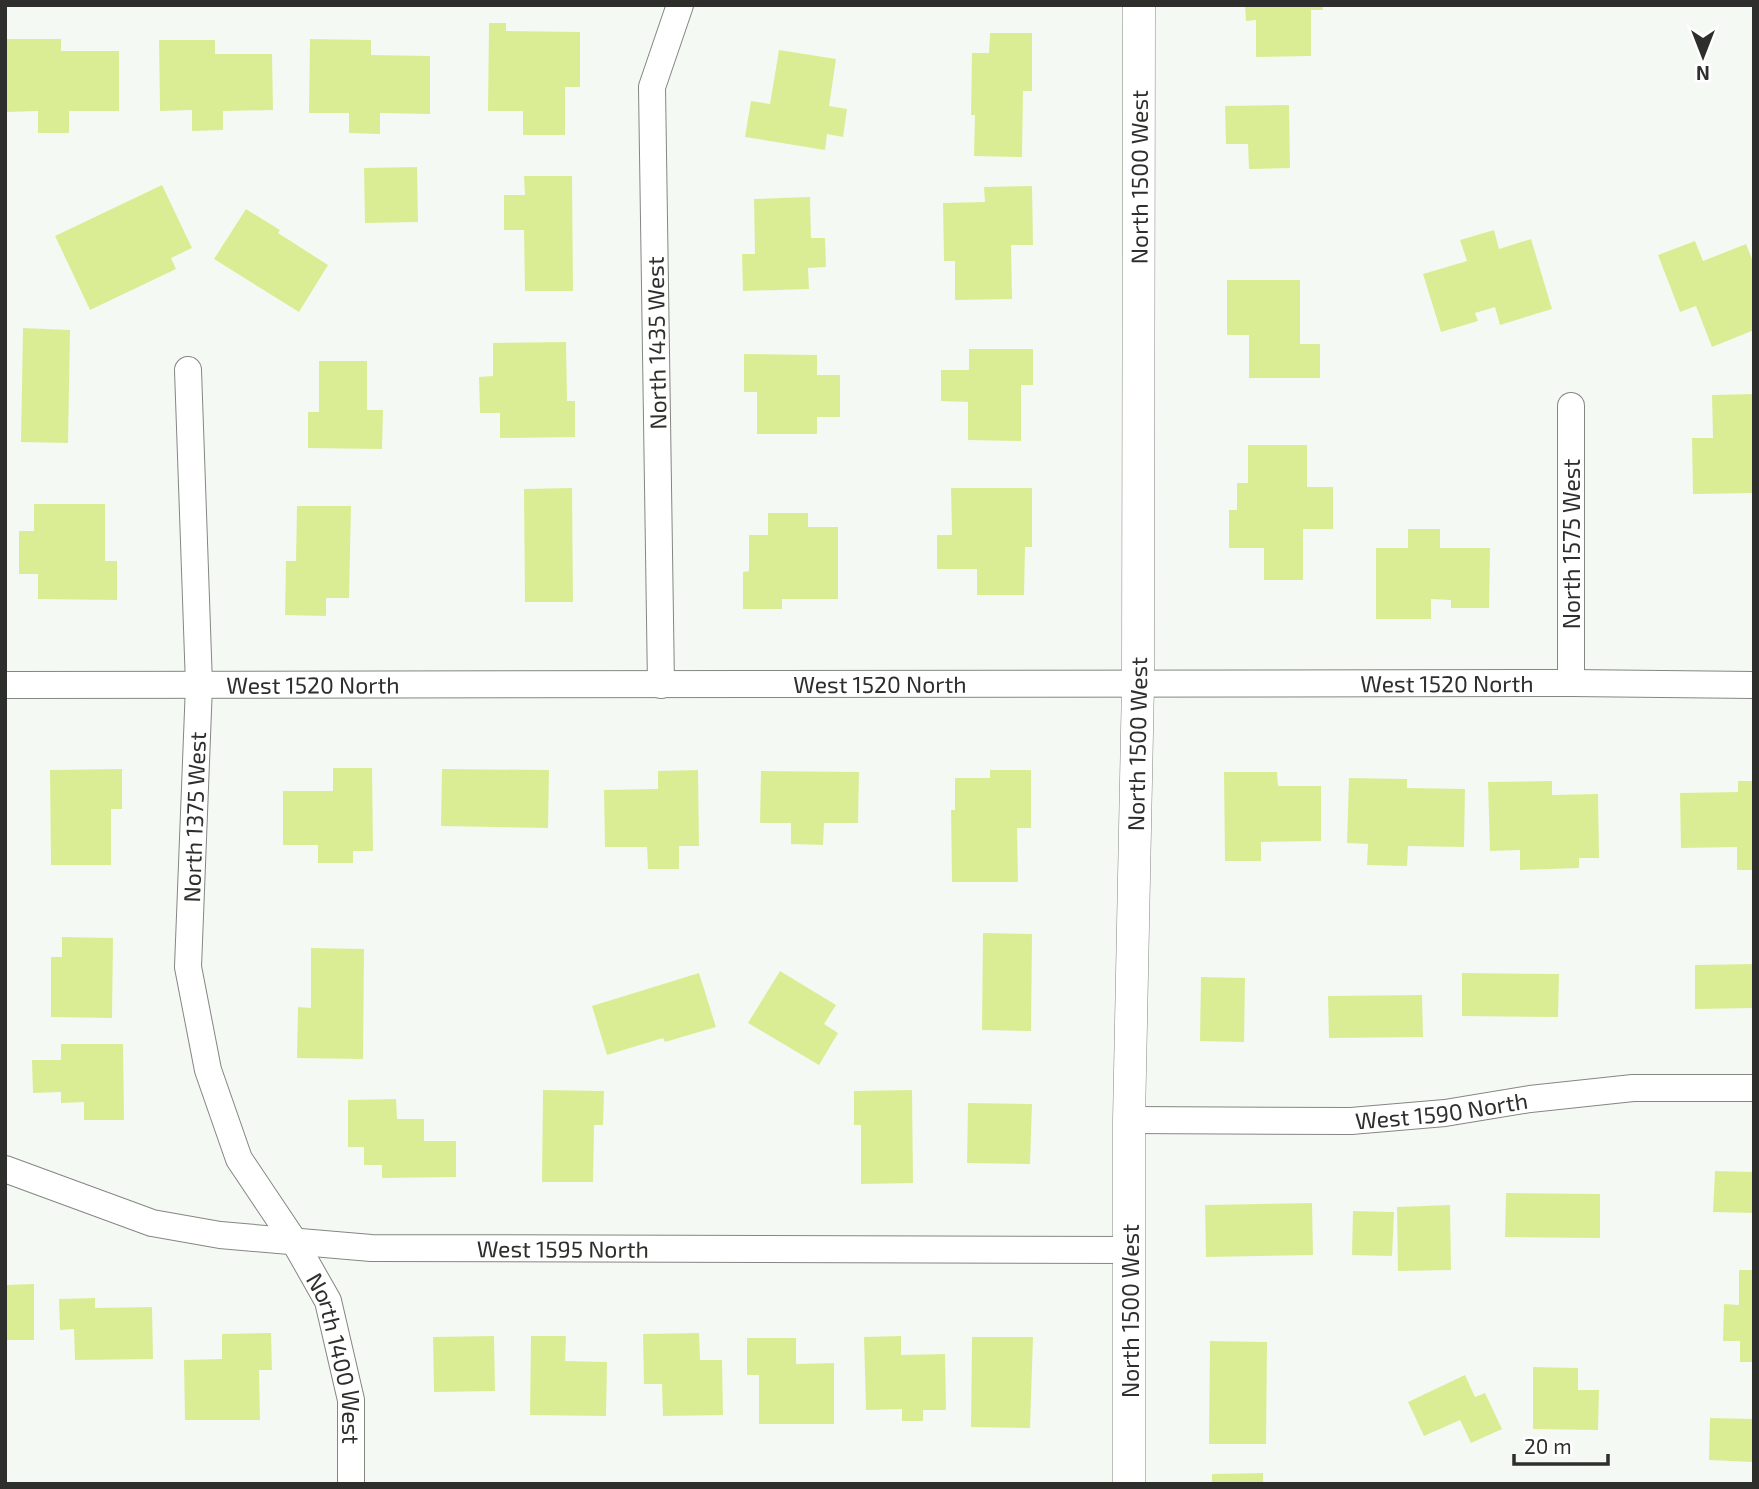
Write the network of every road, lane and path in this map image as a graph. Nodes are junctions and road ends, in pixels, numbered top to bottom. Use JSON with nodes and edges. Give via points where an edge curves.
{"nodes":[{"id":1,"x":680,"y":5,"type":"edge"},
{"id":2,"x":1139,"y":5,"type":"edge"},
{"id":3,"x":188,"y":370,"type":"dead end"},
{"id":4,"x":1571,"y":406,"type":"dead end"},
{"id":5,"x":1571,"y":683,"type":"junction"},
{"id":6,"x":1138,"y":684,"type":"junction"},
{"id":7,"x":5,"y":685,"type":"edge"},
{"id":8,"x":199,"y":685,"type":"junction"},
{"id":9,"x":661,"y":685,"type":"junction"},
{"id":10,"x":1754,"y":685,"type":"edge"},
{"id":11,"x":1754,"y":1088,"type":"edge"},
{"id":12,"x":1129,"y":1120,"type":"junction"},
{"id":13,"x":5,"y":1169,"type":"edge"},
{"id":14,"x":294,"y":1241,"type":"junction"},
{"id":15,"x":1130,"y":1250,"type":"junction"},
{"id":16,"x":351,"y":1484,"type":"edge"},
{"id":17,"x":1129,"y":1484,"type":"edge"}],
"edges":[{"from":1,"to":9,"type":"street","name":"North 1435 West","via":[[652,87]]},
{"from":2,"to":6,"type":"street","name":"North 1500 West"},
{"from":3,"to":8,"type":"street","name":"North 1375 West"},
{"from":4,"to":5,"type":"street","name":"North 1575 West"},
{"from":5,"to":6,"type":"street","name":"West 1520 North"},
{"from":5,"to":10,"type":"street","name":"West 1520 North"},
{"from":6,"to":9,"type":"street","name":"West 1520 North"},
{"from":6,"to":12,"type":"street","name":"North 1500 West"},
{"from":7,"to":8,"type":"street","name":"West 1520 North"},
{"from":8,"to":9,"type":"street","name":"West 1520 North"},
{"from":8,"to":14,"type":"street","name":"North 1375 West","via":[[188,967],[208,1070],[239,1159]]},
{"from":11,"to":12,"type":"street","name":"West 1590 North","via":[[1633,1088],[1351,1121]]},
{"from":12,"to":15,"type":"street","name":"North 1500 West"},
{"from":13,"to":14,"type":"street","name":"West 1595 North","via":[[152,1223]]},
{"from":14,"to":15,"type":"street","name":"West 1595 North","via":[[371,1248]]},
{"from":14,"to":16,"type":"street","name":"North 1400 West","via":[[331,1313],[351,1400]]},
{"from":15,"to":17,"type":"street","name":"North 1500 West"}]}
